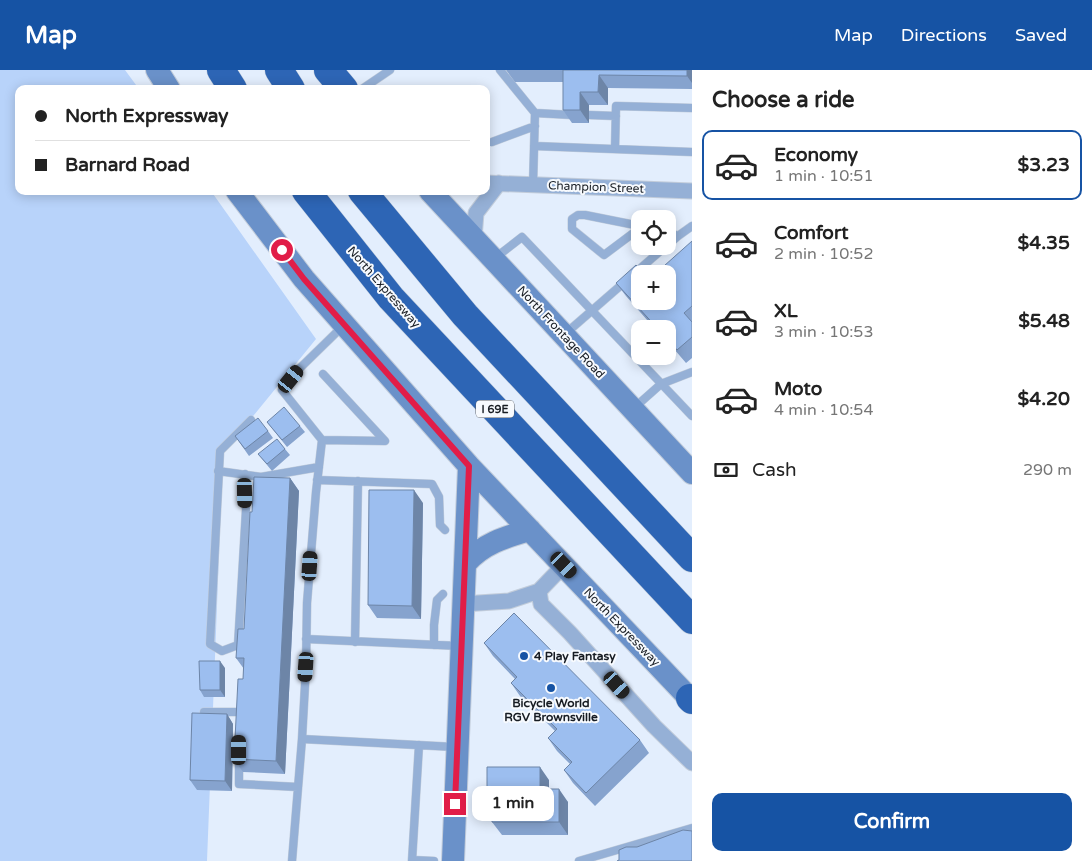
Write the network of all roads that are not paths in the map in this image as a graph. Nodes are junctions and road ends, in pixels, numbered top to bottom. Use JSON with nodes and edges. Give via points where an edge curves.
{"nodes":[{"id":1,"x":157,"y":70,"type":"edge"},
{"id":2,"x":222,"y":70,"type":"edge"},
{"id":3,"x":279,"y":70,"type":"edge"},
{"id":4,"x":328,"y":70,"type":"edge"},
{"id":5,"x":339,"y":70,"type":"edge"},
{"id":6,"x":390,"y":70,"type":"edge"},
{"id":7,"x":500,"y":70,"type":"edge"},
{"id":8,"x":166,"y":85,"type":"edge"},
{"id":9,"x":231,"y":85,"type":"edge"},
{"id":10,"x":288,"y":85,"type":"edge"},
{"id":11,"x":341,"y":85,"type":"edge"},
{"id":12,"x":348,"y":85,"type":"edge"},
{"id":13,"x":368,"y":85,"type":"edge"},
{"id":14,"x":692,"y":108,"type":"edge"},
{"id":15,"x":535,"y":113,"type":"junction"},
{"id":16,"x":572,"y":115,"type":"edge"},
{"id":17,"x":589,"y":115,"type":"dead end"},
{"id":18,"x":616,"y":116,"type":"junction"},
{"id":19,"x":535,"y":126,"type":"junction"},
{"id":20,"x":492,"y":142,"type":"dead end"},
{"id":21,"x":534,"y":146,"type":"junction"},
{"id":22,"x":616,"y":149,"type":"junction"},
{"id":23,"x":692,"y":152,"type":"edge"},
{"id":24,"x":493,"y":183,"type":"edge"},
{"id":25,"x":533,"y":185,"type":"junction"},
{"id":26,"x":692,"y":191,"type":"edge"},
{"id":27,"x":240,"y":195,"type":"edge"},
{"id":28,"x":309,"y":195,"type":"edge"},
{"id":29,"x":365,"y":195,"type":"edge"},
{"id":30,"x":434,"y":195,"type":"edge"},
{"id":31,"x":486,"y":195,"type":"edge"},
{"id":32,"x":692,"y":226,"type":"edge"},
{"id":33,"x":640,"y":227,"type":"edge"},
{"id":34,"x":678,"y":236,"type":"edge"},
{"id":35,"x":474,"y":238,"type":"junction"},
{"id":36,"x":656,"y":255,"type":"edge"},
{"id":37,"x":494,"y":259,"type":"junction"},
{"id":38,"x":592,"y":310,"type":"junction"},
{"id":39,"x":344,"y":324,"type":"junction"},
{"id":40,"x":564,"y":335,"type":"junction"},
{"id":41,"x":692,"y":372,"type":"edge"},
{"id":42,"x":323,"y":374,"type":"dead end"},
{"id":43,"x":661,"y":384,"type":"junction"},
{"id":44,"x":633,"y":410,"type":"junction"},
{"id":45,"x":692,"y":416,"type":"edge"},
{"id":46,"x":251,"y":420,"type":"dead end"},
{"id":47,"x":322,"y":440,"type":"junction"},
{"id":48,"x":469,"y":466,"type":"junction"},
{"id":49,"x":319,"y":468,"type":"junction"},
{"id":50,"x":218,"y":471,"type":"junction"},
{"id":51,"x":692,"y":473,"type":"edge"},
{"id":52,"x":245,"y":474,"type":"junction"},
{"id":53,"x":317,"y":480,"type":"junction"},
{"id":54,"x":358,"y":482,"type":"junction"},
{"id":55,"x":445,"y":530,"type":"dead end"},
{"id":56,"x":530,"y":530,"type":"junction"},
{"id":57,"x":692,"y":558,"type":"edge"},
{"id":58,"x":465,"y":564,"type":"junction"},
{"id":59,"x":564,"y":565,"type":"junction"},
{"id":60,"x":539,"y":590,"type":"junction"},
{"id":61,"x":443,"y":594,"type":"dead end"},
{"id":62,"x":464,"y":604,"type":"junction"},
{"id":63,"x":692,"y":620,"type":"edge"},
{"id":64,"x":306,"y":639,"type":"junction"},
{"id":65,"x":355,"y":642,"type":"junction"},
{"id":66,"x":434,"y":645,"type":"junction"},
{"id":67,"x":462,"y":646,"type":"junction"},
{"id":68,"x":691,"y":700,"type":"edge"},
{"id":69,"x":240,"y":703,"type":"edge"},
{"id":70,"x":204,"y":712,"type":"edge"},
{"id":71,"x":302,"y":739,"type":"junction"},
{"id":72,"x":418,"y":745,"type":"junction"},
{"id":73,"x":239,"y":746,"type":"edge"},
{"id":74,"x":458,"y":747,"type":"junction"},
{"id":75,"x":692,"y":763,"type":"edge"},
{"id":76,"x":298,"y":787,"type":"junction"},
{"id":77,"x":692,"y":828,"type":"edge"},
{"id":78,"x":412,"y":860,"type":"edge"},
{"id":79,"x":292,"y":861,"type":"edge"},
{"id":80,"x":434,"y":861,"type":"edge"},
{"id":81,"x":453,"y":861,"type":"edge"},
{"id":82,"x":579,"y":861,"type":"edge"}],
"edges":[{"from":1,"to":8,"type":"main road"},
{"from":2,"to":9,"type":"highway"},
{"from":3,"to":10,"type":"highway"},
{"from":4,"to":11,"type":"highway"},
{"from":5,"to":12,"type":"main road"},
{"from":6,"to":13,"type":"lane"},
{"from":7,"to":15,"type":"lane"},
{"from":14,"to":18,"type":"lane","via":[[616,106]]},
{"from":15,"to":16,"type":"lane"},
{"from":15,"to":19,"type":"lane"},
{"from":17,"to":18,"type":"lane"},
{"from":18,"to":22,"type":"lane"},
{"from":19,"to":20,"type":"lane"},
{"from":19,"to":21,"type":"lane"},
{"from":21,"to":22,"type":"lane"},
{"from":21,"to":25,"type":"lane"},
{"from":22,"to":23,"type":"lane"},
{"from":24,"to":25,"type":"street","name":"Champion Street"},
{"from":25,"to":26,"type":"street","name":"Champion Street"},
{"from":27,"to":39,"type":"main road","name":"North Expressway","via":[[304,279]]},
{"from":28,"to":63,"type":"highway","name":"North Expressway","number":"I 69E","via":[[391,298]]},
{"from":29,"to":57,"type":"highway","via":[[465,315]]},
{"from":30,"to":35,"type":"main road","name":"North Frontage Road"},
{"from":31,"to":35,"type":"street","name":"Champion Street","via":[[476,213]]},
{"from":32,"to":34,"type":"lane"},
{"from":33,"to":33,"type":"lane","via":[[585,215],[572,219],[572,229],[604,256]]},
{"from":35,"to":37,"type":"main road","name":"North Frontage Road"},
{"from":36,"to":38,"type":"lane"},
{"from":37,"to":38,"type":"lane","via":[[522,237]]},
{"from":37,"to":40,"type":"main road","name":"North Frontage Road"},
{"from":38,"to":40,"type":"lane"},
{"from":38,"to":43,"type":"lane"},
{"from":39,"to":47,"type":"lane","via":[[282,390]]},
{"from":39,"to":48,"type":"main road","name":"North Expressway"},
{"from":40,"to":44,"type":"main road","name":"North Frontage Road"},
{"from":41,"to":43,"type":"lane"},
{"from":42,"to":47,"type":"lane","via":[[385,442]]},
{"from":43,"to":44,"type":"lane"},
{"from":43,"to":45,"type":"lane"},
{"from":44,"to":51,"type":"main road","name":"North Frontage Road"},
{"from":46,"to":50,"type":"lane","via":[[220,451]]},
{"from":47,"to":49,"type":"lane"},
{"from":48,"to":56,"type":"main road","name":"North Expressway"},
{"from":48,"to":58,"type":"main road"},
{"from":49,"to":52,"type":"lane","via":[[261,477]]},
{"from":49,"to":53,"type":"lane"},
{"from":50,"to":52,"type":"lane"},
{"from":50,"to":52,"type":"lane","via":[[210,644],[222,651],[238,645]]},
{"from":53,"to":54,"type":"lane"},
{"from":53,"to":64,"type":"lane"},
{"from":54,"to":55,"type":"lane","via":[[432,484],[439,497],[440,525]]},
{"from":54,"to":65,"type":"lane"},
{"from":56,"to":58,"type":"main road","via":[[487,546]]},
{"from":56,"to":59,"type":"main road","name":"North Expressway"},
{"from":58,"to":62,"type":"main road"},
{"from":59,"to":60,"type":"street"},
{"from":59,"to":68,"type":"main road","name":"North Expressway"},
{"from":60,"to":62,"type":"street","via":[[509,601]]},
{"from":60,"to":75,"type":"street","via":[[541,604]]},
{"from":61,"to":66,"type":"lane","via":[[437,600]]},
{"from":62,"to":67,"type":"main road"},
{"from":64,"to":65,"type":"lane"},
{"from":64,"to":71,"type":"lane"},
{"from":65,"to":66,"type":"lane"},
{"from":66,"to":67,"type":"lane"},
{"from":67,"to":74,"type":"main road"},
{"from":69,"to":70,"type":"lane","via":[[239,714]]},
{"from":71,"to":72,"type":"lane"},
{"from":71,"to":76,"type":"lane"},
{"from":72,"to":74,"type":"lane"},
{"from":72,"to":78,"type":"lane"},
{"from":73,"to":76,"type":"lane","via":[[239,784]]},
{"from":74,"to":81,"type":"main road"},
{"from":76,"to":79,"type":"lane"},
{"from":77,"to":82,"type":"lane"},
{"from":78,"to":80,"type":"lane"}]}
